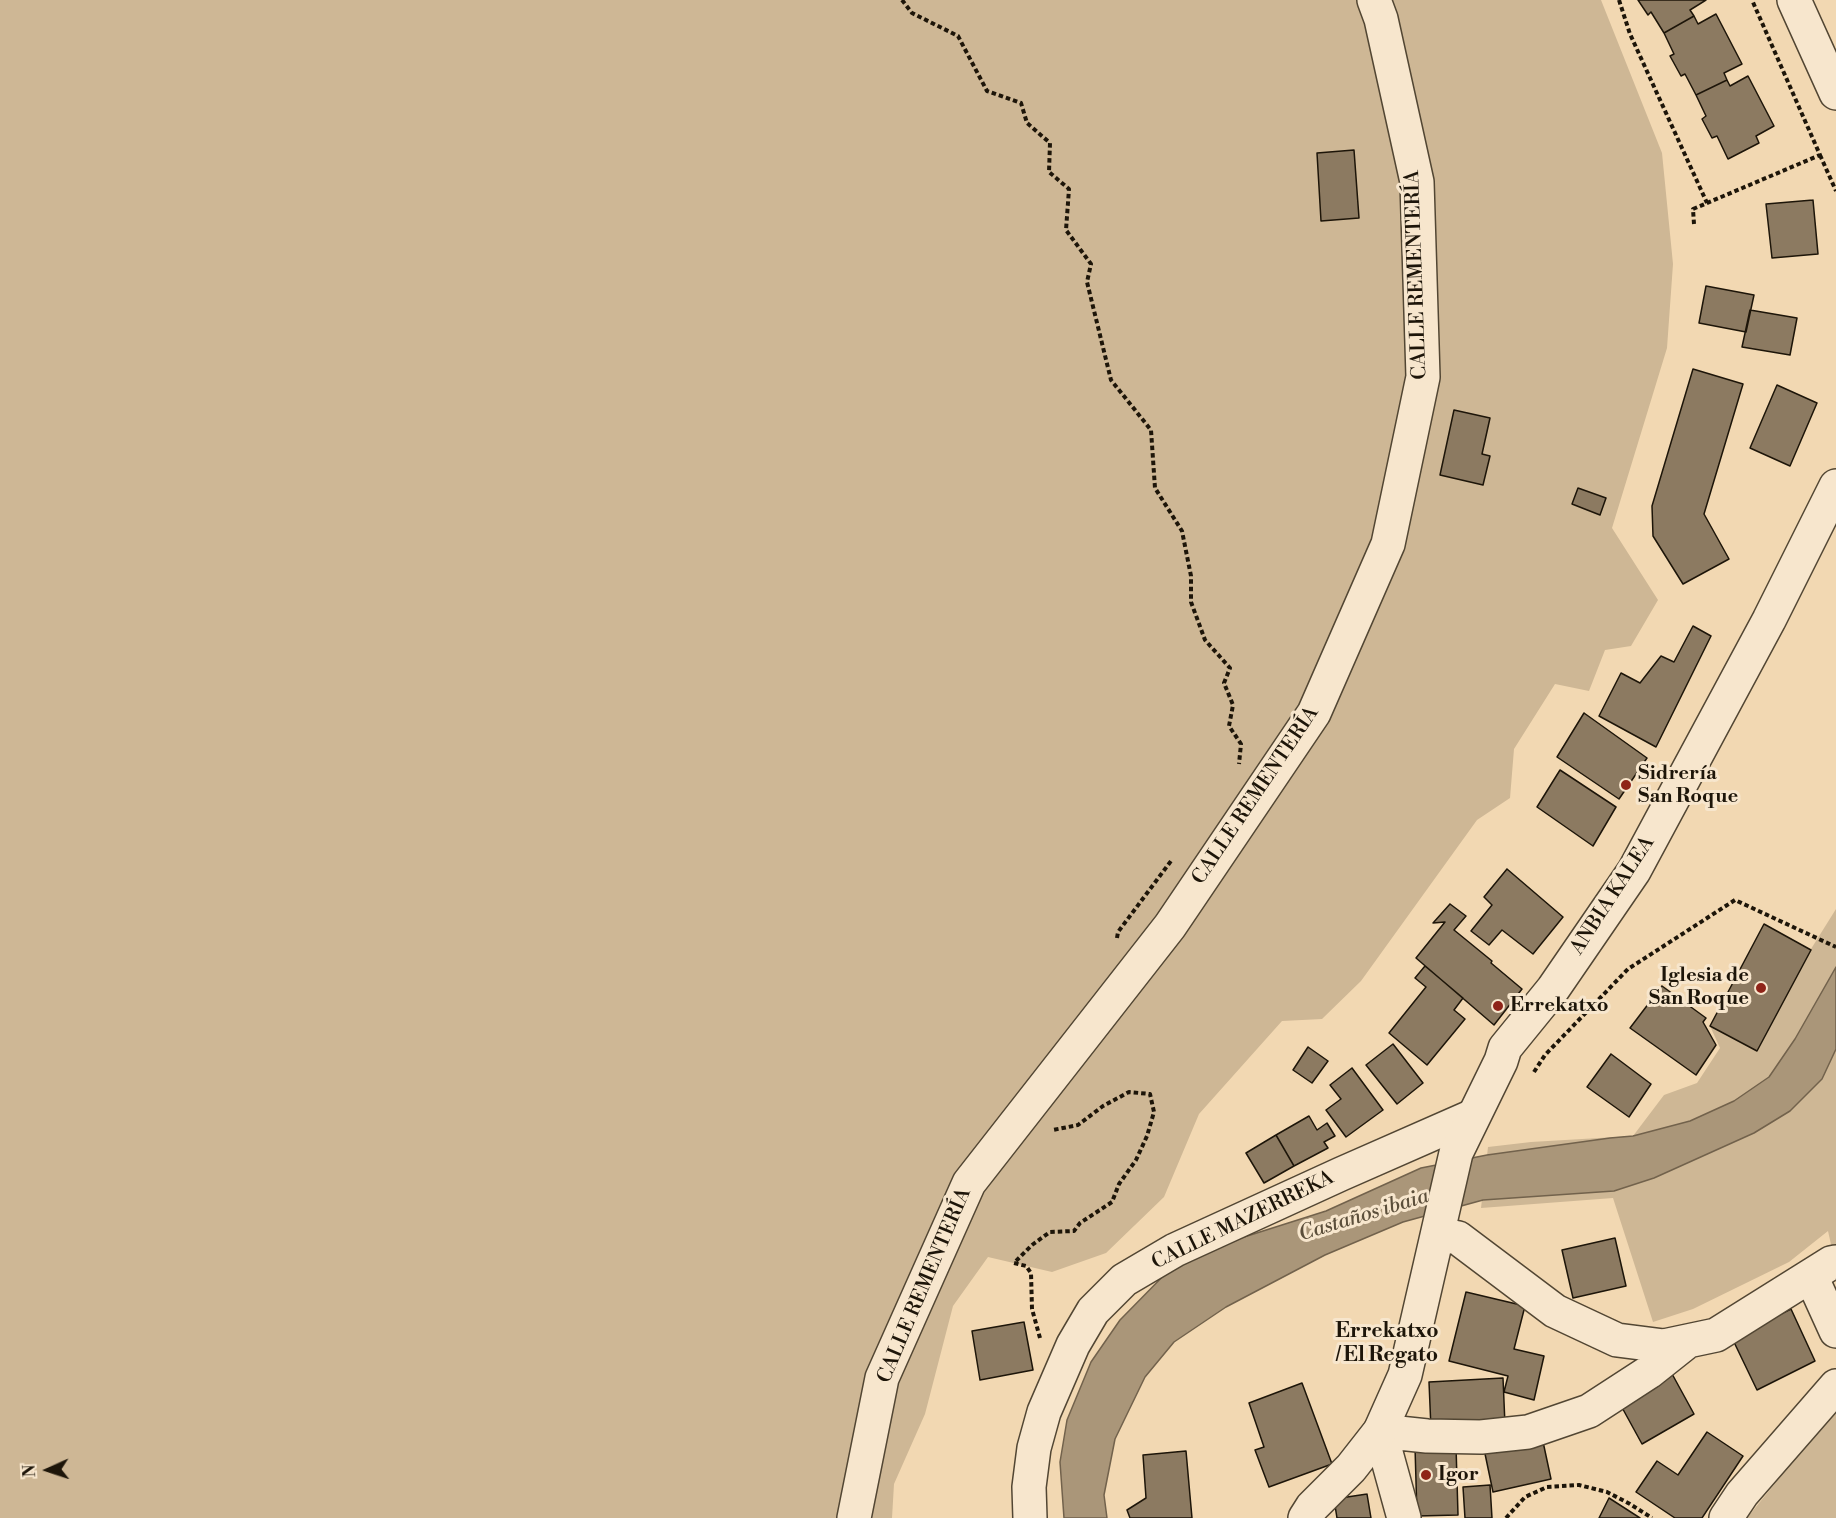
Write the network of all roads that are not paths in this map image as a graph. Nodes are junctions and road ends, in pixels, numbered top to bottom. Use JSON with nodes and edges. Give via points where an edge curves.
{"nodes":[{"id":1,"x":1374,"y":0,"type":"edge"},
{"id":2,"x":1794,"y":0,"type":"edge"},
{"id":3,"x":1836,"y":93,"type":"edge"},
{"id":4,"x":1836,"y":486,"type":"edge"},
{"id":5,"x":1473,"y":1116,"type":"junction"},
{"id":6,"x":1437,"y":1238,"type":"junction"},
{"id":7,"x":1826,"y":1267,"type":"edge"},
{"id":8,"x":1836,"y":1332,"type":"edge"},
{"id":9,"x":1689,"y":1341,"type":"junction"},
{"id":10,"x":1836,"y":1386,"type":"edge"},
{"id":11,"x":1380,"y":1431,"type":"junction"},
{"id":12,"x":854,"y":1518,"type":"edge"},
{"id":13,"x":1030,"y":1518,"type":"edge"},
{"id":14,"x":1305,"y":1518,"type":"edge"},
{"id":15,"x":1404,"y":1518,"type":"edge"},
{"id":16,"x":1726,"y":1518,"type":"edge"}],
"edges":[{"from":1,"to":12,"type":"street","name":"CALLE REMENTERÍA","via":[[1417,182],[1423,377],[1388,544],[1314,714],[1170,926],[969,1183],[882,1378]]},
{"from":2,"to":3,"type":"street"},
{"from":4,"to":5,"type":"street","name":"ANBIA KALEA","via":[[1634,871],[1552,989],[1505,1048]]},
{"from":5,"to":6,"type":"street","name":"ANBIA KALEA","via":[[1456,1153]]},
{"from":5,"to":13,"type":"street","name":"CALLE MAZERREKA","via":[[1175,1250],[1124,1280],[1094,1311],[1072,1345],[1044,1412],[1032,1458]]},
{"from":6,"to":9,"type":"street","via":[[1458,1238],[1555,1311],[1617,1340],[1664,1346]]},
{"from":6,"to":11,"type":"street","name":"ANBIA KALEA","via":[[1405,1375]]},
{"from":7,"to":8,"type":"street"},
{"from":7,"to":9,"type":"street","via":[[1716,1335]]},
{"from":9,"to":11,"type":"street","via":[[1589,1411],[1528,1432],[1481,1437]]},
{"from":10,"to":16,"type":"street","via":[[1742,1494]]},
{"from":11,"to":14,"type":"street","name":"ANBIA KALEA"},
{"from":11,"to":15,"type":"street"}]}
